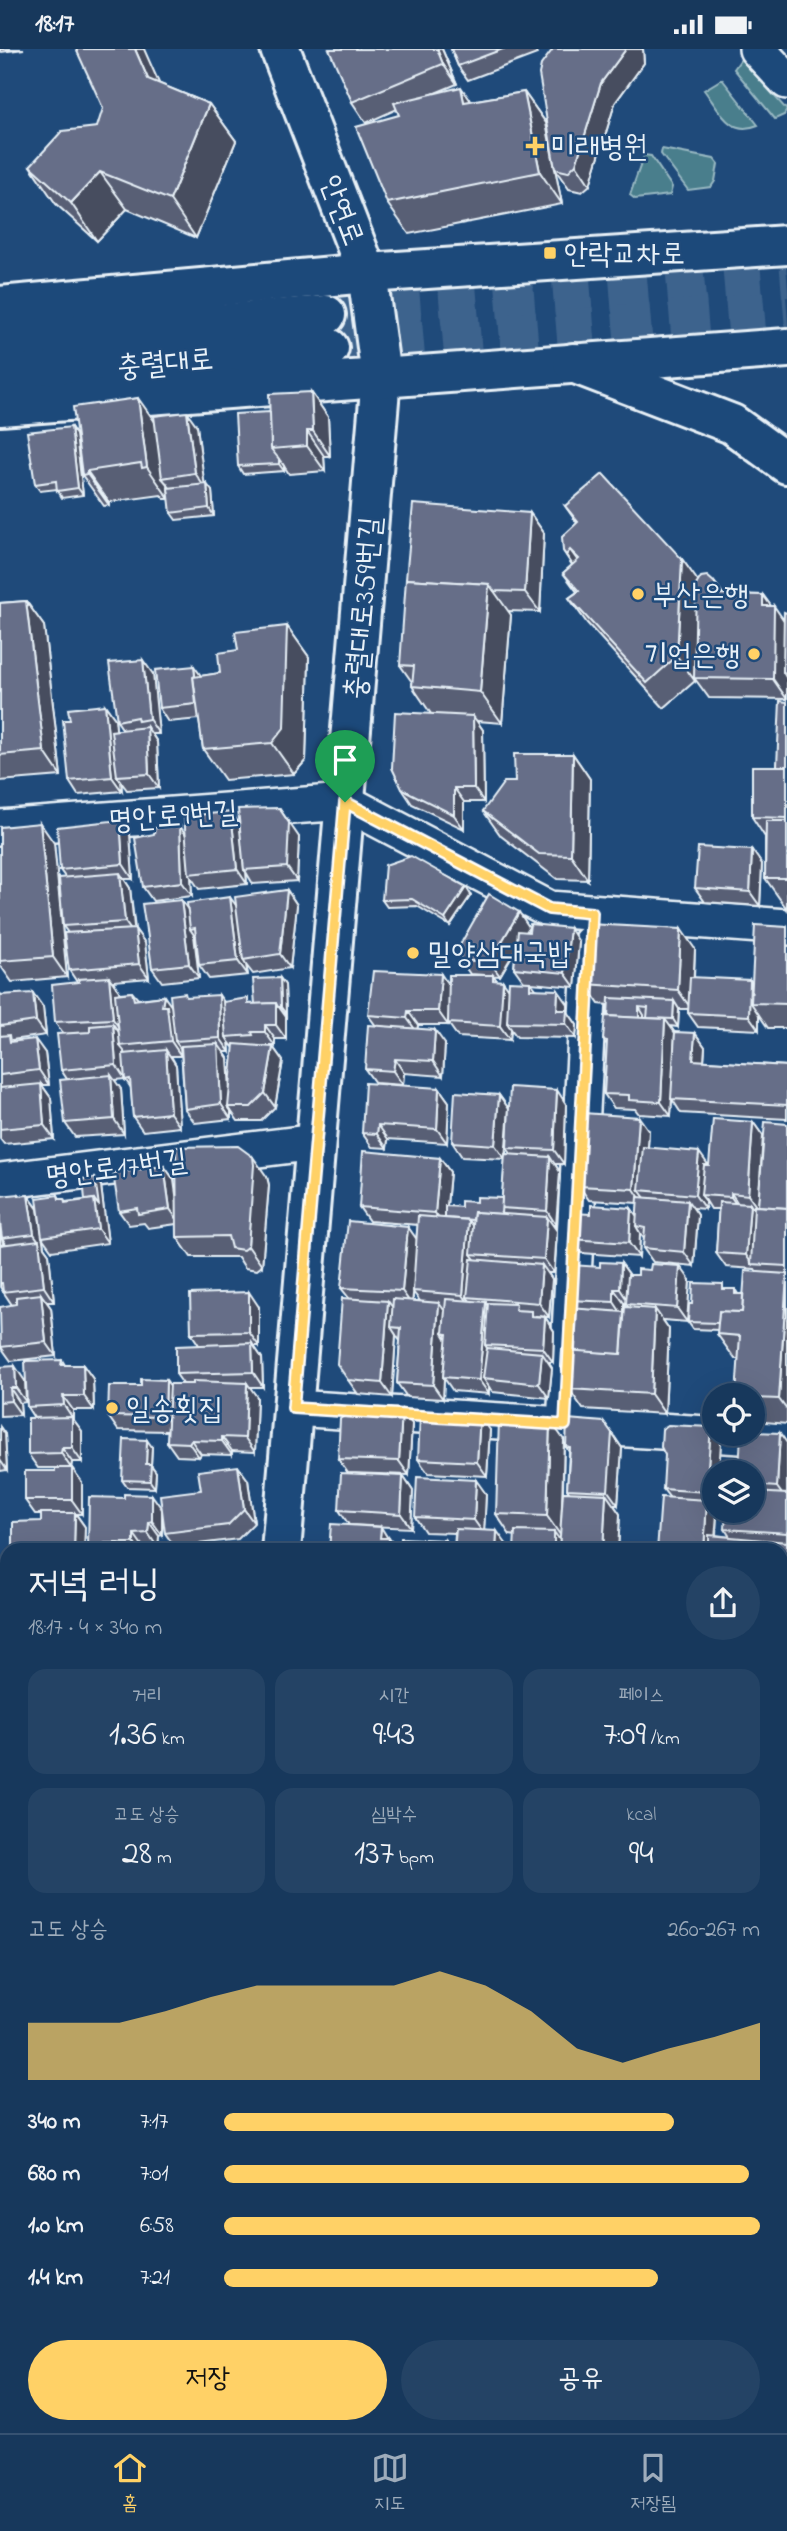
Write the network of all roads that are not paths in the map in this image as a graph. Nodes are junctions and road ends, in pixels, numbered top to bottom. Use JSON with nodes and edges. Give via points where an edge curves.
{"nodes":[{"id":1,"x":279,"y":49,"type":"edge"},
{"id":2,"x":757,"y":49,"type":"edge"},
{"id":3,"x":787,"y":81,"type":"edge"},
{"id":4,"x":787,"y":227,"type":"edge"},
{"id":5,"x":787,"y":245,"type":"edge"},
{"id":6,"x":692,"y":252,"type":"junction"},
{"id":7,"x":368,"y":273,"type":"junction"},
{"id":8,"x":0,"y":306,"type":"edge"},
{"id":9,"x":0,"y":341,"type":"edge"},
{"id":10,"x":787,"y":348,"type":"edge"},
{"id":11,"x":573,"y":363,"type":"junction"},
{"id":12,"x":0,"y":376,"type":"edge"},
{"id":13,"x":381,"y":377,"type":"junction"},
{"id":14,"x":0,"y":406,"type":"edge"},
{"id":15,"x":787,"y":464,"type":"edge"},
{"id":16,"x":345,"y":802,"type":"junction"},
{"id":17,"x":0,"y":828,"type":"edge"},
{"id":18,"x":592,"y":913,"type":"junction"},
{"id":19,"x":787,"y":927,"type":"edge"},
{"id":20,"x":316,"y":1142,"type":"junction"},
{"id":21,"x":0,"y":1181,"type":"edge"},
{"id":22,"x":293,"y":1408,"type":"junction"},
{"id":23,"x":565,"y":1425,"type":"junction"},
{"id":24,"x":787,"y":1439,"type":"edge"},
{"id":25,"x":281,"y":1543,"type":"edge"}],
"edges":[{"from":1,"to":7,"type":"main road","name":"안연로"},
{"from":2,"to":3,"type":"street"},
{"from":4,"to":6,"type":"main road"},
{"from":5,"to":6,"type":"main road"},
{"from":6,"to":7,"type":"main road"},
{"from":7,"to":8,"type":"main road"},
{"from":7,"to":13,"type":"main road","name":"안연로"},
{"from":9,"to":12,"type":"main road","name":"충렬대로","via":[[327,331]]},
{"from":10,"to":11,"type":"main road"},
{"from":11,"to":13,"type":"main road"},
{"from":11,"to":15,"type":"main road","via":[[732,424]]},
{"from":13,"to":14,"type":"main road"},
{"from":13,"to":16,"type":"main road","name":"충렬대로359번길"},
{"from":16,"to":17,"type":"street","name":"명안로9번길"},
{"from":16,"to":18,"type":"street","via":[[549,909]]},
{"from":16,"to":20,"type":"main road","name":"충렬대로359번길"},
{"from":18,"to":19,"type":"street"},
{"from":18,"to":23,"type":"street"},
{"from":20,"to":21,"type":"street","name":"명안로17번길"},
{"from":20,"to":22,"type":"main road","name":"충렬대로359번길"},
{"from":22,"to":23,"type":"street"},
{"from":22,"to":25,"type":"main road","name":"충렬대로359번길"},
{"from":23,"to":24,"type":"street"}]}
